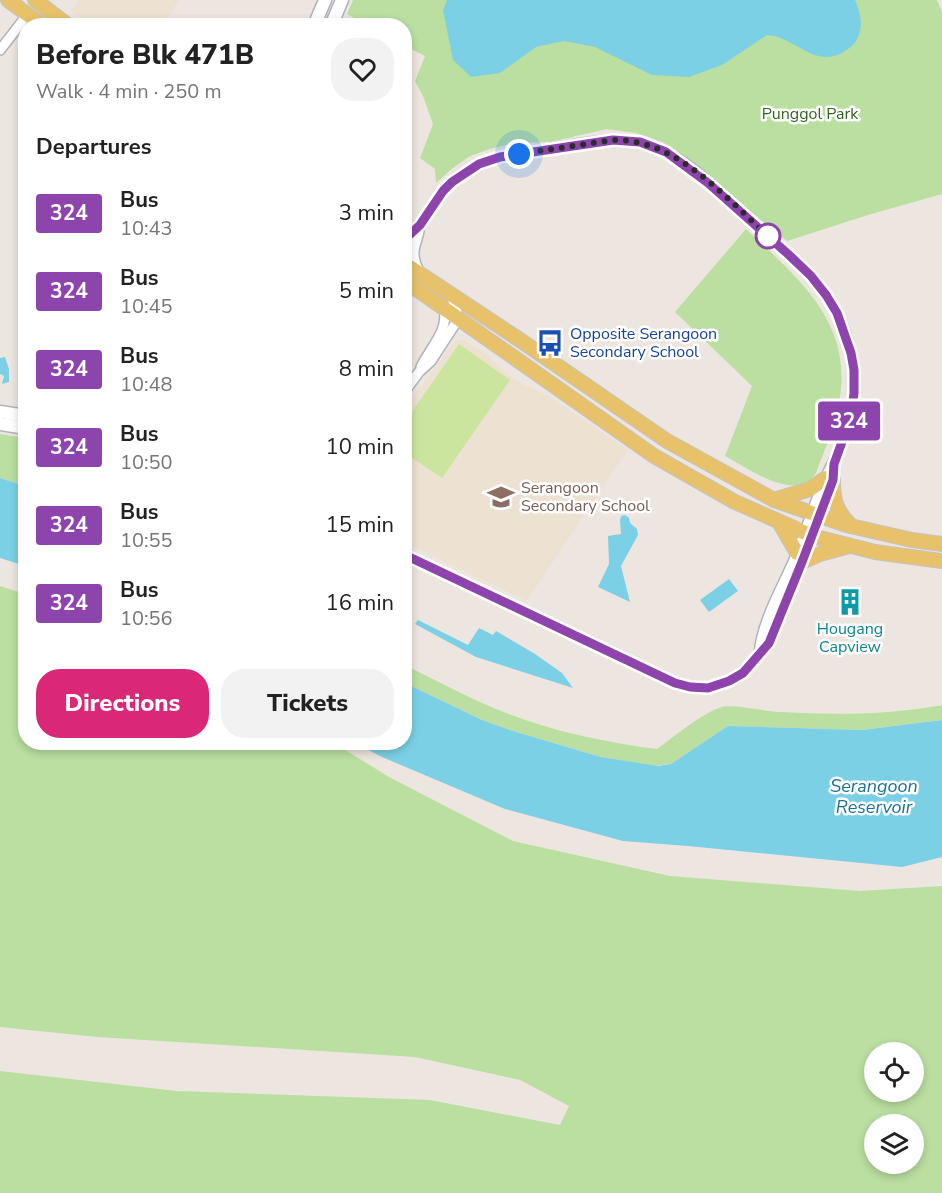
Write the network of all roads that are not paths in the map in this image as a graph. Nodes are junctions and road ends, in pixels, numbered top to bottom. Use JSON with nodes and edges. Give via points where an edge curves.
{"nodes":[{"id":1,"x":8,"y":0,"type":"edge"},
{"id":2,"x":35,"y":0,"type":"edge"},
{"id":3,"x":326,"y":0,"type":"edge"},
{"id":4,"x":342,"y":0,"type":"edge"},
{"id":5,"x":28,"y":14,"type":"junction"},
{"id":6,"x":25,"y":18,"type":"edge"},
{"id":7,"x":33,"y":18,"type":"edge"},
{"id":8,"x":59,"y":18,"type":"edge"},
{"id":9,"x":318,"y":18,"type":"edge"},
{"id":10,"x":334,"y":18,"type":"edge"},
{"id":11,"x":18,"y":27,"type":"edge"},
{"id":12,"x":0,"y":50,"type":"edge"},
{"id":13,"x":420,"y":225,"type":"junction"},
{"id":14,"x":412,"y":232,"type":"edge"},
{"id":15,"x":412,"y":269,"type":"edge"},
{"id":16,"x":420,"y":274,"type":"junction"},
{"id":17,"x":412,"y":286,"type":"edge"},
{"id":18,"x":450,"y":293,"type":"junction"},
{"id":19,"x":444,"y":308,"type":"junction"},
{"id":20,"x":459,"y":318,"type":"junction"},
{"id":21,"x":419,"y":372,"type":"junction"},
{"id":22,"x":412,"y":382,"type":"edge"},
{"id":23,"x":0,"y":412,"type":"edge"},
{"id":24,"x":18,"y":415,"type":"edge"},
{"id":25,"x":0,"y":424,"type":"edge"},
{"id":26,"x":18,"y":427,"type":"edge"},
{"id":27,"x":829,"y":479,"type":"junction"},
{"id":28,"x":774,"y":500,"type":"junction"},
{"id":29,"x":815,"y":514,"type":"junction"},
{"id":30,"x":779,"y":522,"type":"junction"},
{"id":31,"x":852,"y":527,"type":"junction"},
{"id":32,"x":808,"y":534,"type":"junction"},
{"id":33,"x":942,"y":544,"type":"edge"},
{"id":34,"x":851,"y":546,"type":"junction"},
{"id":35,"x":800,"y":557,"type":"junction"},
{"id":36,"x":412,"y":558,"type":"edge"},
{"id":37,"x":942,"y":561,"type":"edge"}],
"edges":[{"from":1,"to":5,"type":"main road"},
{"from":2,"to":8,"type":"main road"},
{"from":3,"to":9,"type":"main road"},
{"from":4,"to":10,"type":"main road"},
{"from":5,"to":6,"type":"street"},
{"from":5,"to":7,"type":"main road"},
{"from":11,"to":12,"type":"street"},
{"from":13,"to":14,"type":"street"},
{"from":13,"to":16,"type":"street","via":[[414,242],[415,265]]},
{"from":13,"to":27,"type":"street","via":[[452,182],[479,164],[500,157],[613,140],[640,142],[666,152],[708,183],[788,254],[811,276],[837,313],[851,353],[854,393],[851,417]]},
{"from":15,"to":16,"type":"main road"},
{"from":16,"to":18,"type":"main road"},
{"from":17,"to":19,"type":"main road"},
{"from":18,"to":20,"type":"street"},
{"from":18,"to":28,"type":"main road","via":[[667,441]]},
{"from":19,"to":20,"type":"main road"},
{"from":19,"to":21,"type":"street","via":[[444,328]]},
{"from":20,"to":21,"type":"street","via":[[431,361]]},
{"from":20,"to":30,"type":"main road","via":[[654,456]]},
{"from":21,"to":22,"type":"street"},
{"from":23,"to":24,"type":"main road"},
{"from":25,"to":26,"type":"main road"},
{"from":27,"to":28,"type":"main road"},
{"from":27,"to":29,"type":"street"},
{"from":27,"to":31,"type":"main road","via":[[835,506]]},
{"from":28,"to":29,"type":"main road"},
{"from":29,"to":31,"type":"main road"},
{"from":29,"to":32,"type":"street"},
{"from":30,"to":32,"type":"main road"},
{"from":30,"to":35,"type":"main road"},
{"from":31,"to":33,"type":"main road"},
{"from":32,"to":34,"type":"main road"},
{"from":32,"to":35,"type":"street"},
{"from":34,"to":35,"type":"main road"},
{"from":34,"to":37,"type":"main road"},
{"from":35,"to":36,"type":"street","via":[[760,639],[759,654],[743,673],[708,688],[675,683]]}]}
